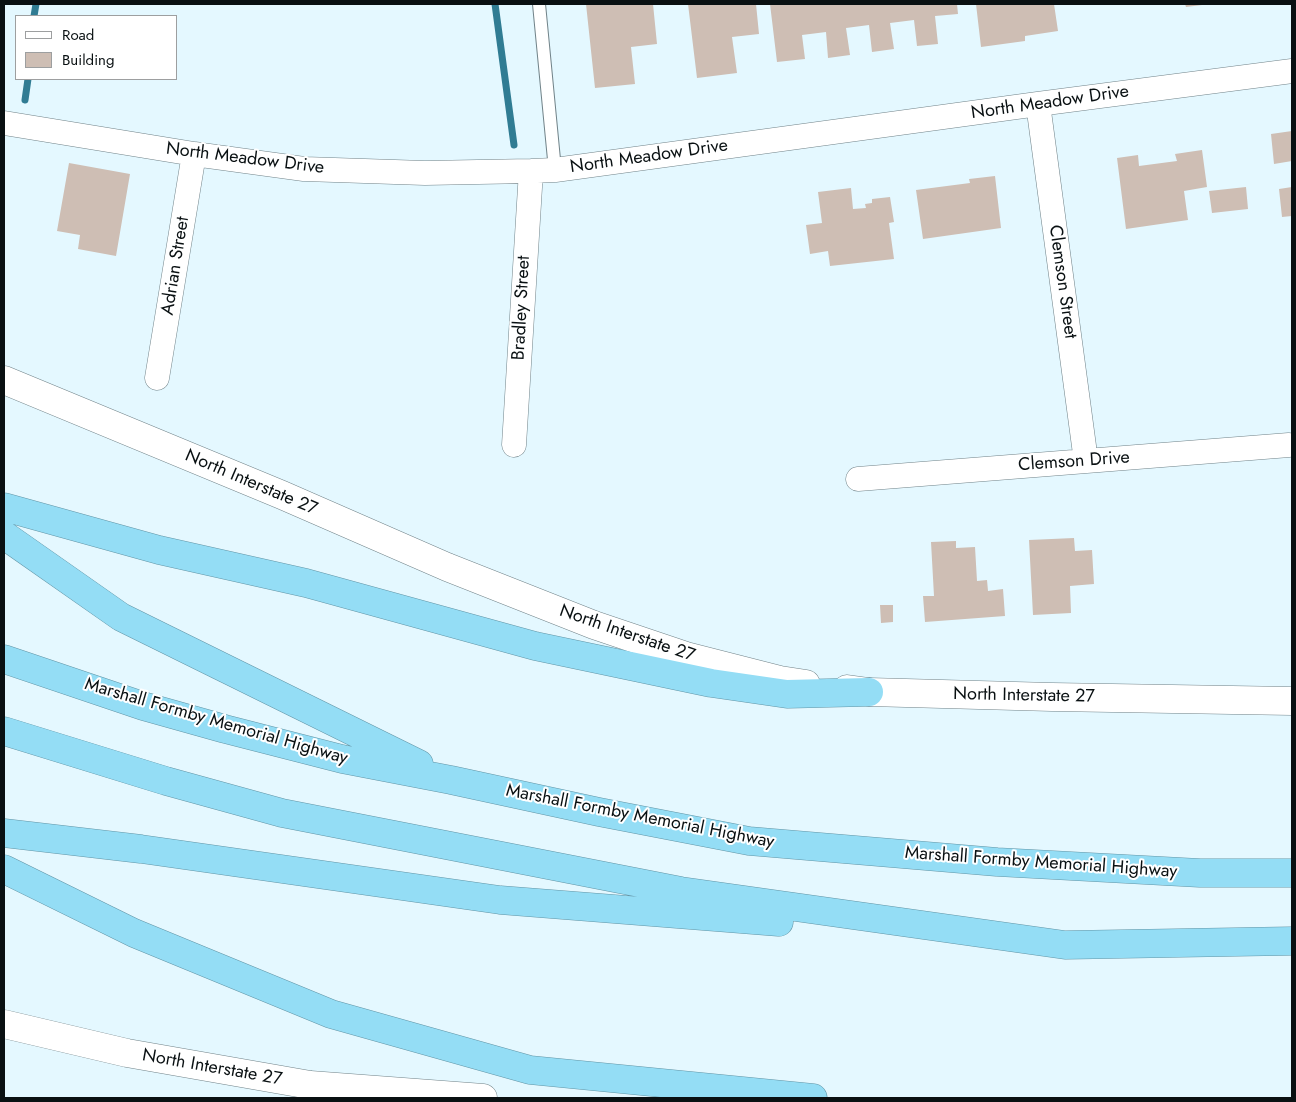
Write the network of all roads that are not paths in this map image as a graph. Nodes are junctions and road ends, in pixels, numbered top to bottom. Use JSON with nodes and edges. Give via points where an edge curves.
{"nodes":[{"id":1,"x":539,"y":4,"type":"edge"},
{"id":2,"x":1292,"y":71,"type":"edge"},
{"id":3,"x":1038,"y":104,"type":"junction"},
{"id":4,"x":4,"y":123,"type":"edge"},
{"id":5,"x":194,"y":154,"type":"junction"},
{"id":6,"x":555,"y":170,"type":"junction"},
{"id":7,"x":531,"y":171,"type":"junction"},
{"id":8,"x":157,"y":378,"type":"dead end"},
{"id":9,"x":4,"y":380,"type":"edge"},
{"id":10,"x":514,"y":445,"type":"dead end"},
{"id":11,"x":1290,"y":445,"type":"dead end"},
{"id":12,"x":1086,"y":461,"type":"junction"},
{"id":13,"x":858,"y":479,"type":"dead end"},
{"id":14,"x":4,"y":507,"type":"edge"},
{"id":15,"x":4,"y":536,"type":"edge"},
{"id":16,"x":4,"y":659,"type":"edge"},
{"id":17,"x":869,"y":692,"type":"junction"},
{"id":18,"x":1292,"y":700,"type":"edge"},
{"id":19,"x":4,"y":731,"type":"edge"},
{"id":20,"x":452,"y":780,"type":"junction"},
{"id":21,"x":4,"y":833,"type":"edge"},
{"id":22,"x":4,"y":869,"type":"edge"},
{"id":23,"x":1292,"y":873,"type":"edge"},
{"id":24,"x":1292,"y":941,"type":"edge"},
{"id":25,"x":1065,"y":945,"type":"junction"},
{"id":26,"x":4,"y":1024,"type":"edge"},
{"id":27,"x":483,"y":1098,"type":"edge"},
{"id":28,"x":813,"y":1098,"type":"edge"}],
"edges":[{"from":1,"to":6,"type":"lane"},
{"from":2,"to":3,"type":"street","name":"North Meadow Drive"},
{"from":3,"to":6,"type":"street","name":"North Meadow Drive"},
{"from":3,"to":12,"type":"street","name":"Clemson Street"},
{"from":4,"to":5,"type":"street","name":"North Meadow Drive"},
{"from":5,"to":7,"type":"street","name":"North Meadow Drive","via":[[304,169],[426,173]]},
{"from":5,"to":8,"type":"street","name":"Adrian Street"},
{"from":6,"to":7,"type":"street","name":"North Meadow Drive"},
{"from":7,"to":10,"type":"street","name":"Bradley Street"},
{"from":9,"to":17,"type":"main road","name":"North Interstate 27","via":[[282,494],[447,567],[594,625],[686,656],[780,680]]},
{"from":11,"to":12,"type":"street","name":"Clemson Drive"},
{"from":12,"to":13,"type":"street","name":"Clemson Drive"},
{"from":14,"to":17,"type":"highway","via":[[159,550],[306,582],[536,646],[711,683],[787,694]]},
{"from":15,"to":20,"type":"highway","via":[[121,616]]},
{"from":16,"to":20,"type":"highway","name":"Marshall Formby Memorial Highway","via":[[225,729],[342,759]]},
{"from":17,"to":18,"type":"main road","name":"North Interstate 27"},
{"from":19,"to":25,"type":"highway","via":[[166,782],[282,813],[681,891]]},
{"from":20,"to":23,"type":"highway","name":"Marshall Formby Memorial Highway","via":[[749,841],[996,862],[1200,873]]},
{"from":21,"to":25,"type":"highway","via":[[142,849],[500,900]]},
{"from":22,"to":28,"type":"highway","via":[[134,933],[331,1014],[530,1070]]},
{"from":24,"to":25,"type":"highway"},
{"from":26,"to":27,"type":"main road","name":"North Interstate 27","via":[[127,1053],[310,1085]]}]}
